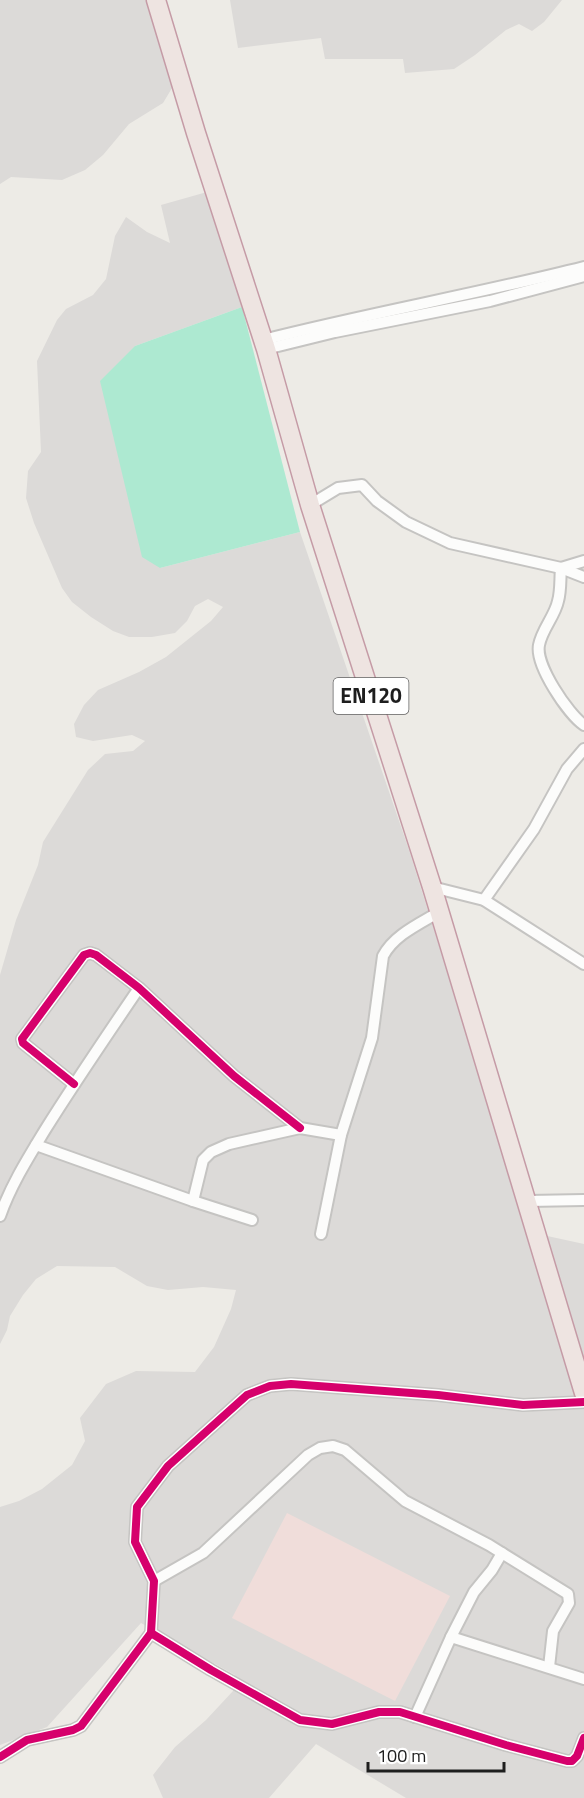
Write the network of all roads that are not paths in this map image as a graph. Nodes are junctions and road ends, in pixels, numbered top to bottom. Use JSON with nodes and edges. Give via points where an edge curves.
{"nodes":[{"id":1,"x":156,"y":0,"type":"edge"},
{"id":2,"x":584,"y":267,"type":"edge"},
{"id":3,"x":584,"y":276,"type":"edge"},
{"id":4,"x":264,"y":345,"type":"junction"},
{"id":5,"x":310,"y":505,"type":"junction"},
{"id":6,"x":584,"y":561,"type":"edge"},
{"id":7,"x":561,"y":568,"type":"junction"},
{"id":8,"x":584,"y":577,"type":"edge"},
{"id":9,"x":584,"y":725,"type":"edge"},
{"id":10,"x":584,"y":749,"type":"edge"},
{"id":11,"x":432,"y":887,"type":"junction"},
{"id":12,"x":484,"y":900,"type":"junction"},
{"id":13,"x":439,"y":912,"type":"junction"},
{"id":14,"x":584,"y":964,"type":"edge"},
{"id":15,"x":139,"y":988,"type":"junction"},
{"id":16,"x":74,"y":1084,"type":"junction"},
{"id":17,"x":300,"y":1128,"type":"junction"},
{"id":18,"x":341,"y":1135,"type":"junction"},
{"id":19,"x":36,"y":1145,"type":"junction"},
{"id":20,"x":584,"y":1200,"type":"edge"},
{"id":21,"x":193,"y":1201,"type":"junction"},
{"id":22,"x":528,"y":1201,"type":"junction"},
{"id":23,"x":0,"y":1216,"type":"edge"},
{"id":24,"x":252,"y":1220,"type":"dead end"},
{"id":25,"x":321,"y":1234,"type":"dead end"},
{"id":26,"x":584,"y":1393,"type":"edge"},
{"id":27,"x":584,"y":1402,"type":"edge"},
{"id":28,"x":502,"y":1553,"type":"junction"},
{"id":29,"x":154,"y":1581,"type":"junction"},
{"id":30,"x":151,"y":1633,"type":"junction"},
{"id":31,"x":451,"y":1637,"type":"junction"},
{"id":32,"x":549,"y":1667,"type":"junction"},
{"id":33,"x":584,"y":1679,"type":"edge"},
{"id":34,"x":415,"y":1717,"type":"junction"},
{"id":35,"x":584,"y":1738,"type":"edge"},
{"id":36,"x":0,"y":1757,"type":"edge"}],
"edges":[{"from":1,"to":4,"type":"highway","number":"EN120"},
{"from":2,"to":4,"type":"street","via":[[318,326]]},
{"from":3,"to":4,"type":"street","via":[[490,300]]},
{"from":4,"to":5,"type":"highway","number":"EN120"},
{"from":5,"to":7,"type":"street","via":[[338,488],[362,485],[406,522],[450,543]]},
{"from":5,"to":11,"type":"highway","number":"EN120"},
{"from":6,"to":7,"type":"street"},
{"from":7,"to":8,"type":"street"},
{"from":7,"to":9,"type":"street","via":[[558,602],[539,644],[539,653],[561,699]]},
{"from":10,"to":12,"type":"street","via":[[567,769],[534,830]]},
{"from":11,"to":12,"type":"street"},
{"from":11,"to":13,"type":"highway","number":"EN120"},
{"from":12,"to":14,"type":"street"},
{"from":13,"to":18,"type":"street","via":[[397,939],[382,956],[372,1038]]},
{"from":13,"to":22,"type":"highway","number":"EN120"},
{"from":15,"to":16,"type":"street"},
{"from":15,"to":16,"type":"street","via":[[90,953],[22,1039]]},
{"from":15,"to":17,"type":"street","via":[[234,1076]]},
{"from":16,"to":19,"type":"street"},
{"from":17,"to":18,"type":"street"},
{"from":17,"to":21,"type":"street","via":[[229,1144],[211,1152],[203,1160]]},
{"from":18,"to":25,"type":"street"},
{"from":19,"to":21,"type":"street"},
{"from":19,"to":23,"type":"street","via":[[8,1193]]},
{"from":20,"to":22,"type":"street"},
{"from":21,"to":24,"type":"street"},
{"from":22,"to":26,"type":"highway","number":"EN120"},
{"from":27,"to":29,"type":"street","via":[[523,1405],[291,1384],[270,1386],[247,1395],[168,1466],[137,1507],[135,1542]]},
{"from":28,"to":29,"type":"street","via":[[405,1501],[358,1459],[333,1446],[308,1455],[203,1552]]},
{"from":28,"to":31,"type":"street","via":[[474,1592]]},
{"from":28,"to":32,"type":"street","via":[[569,1596],[553,1631]]},
{"from":29,"to":30,"type":"street"},
{"from":30,"to":34,"type":"street","via":[[300,1720],[332,1724],[379,1712]]},
{"from":30,"to":36,"type":"street","via":[[81,1726],[27,1740]]},
{"from":31,"to":32,"type":"street"},
{"from":31,"to":34,"type":"street"},
{"from":32,"to":33,"type":"street"},
{"from":34,"to":35,"type":"street","via":[[567,1761],[577,1756]]}]}
